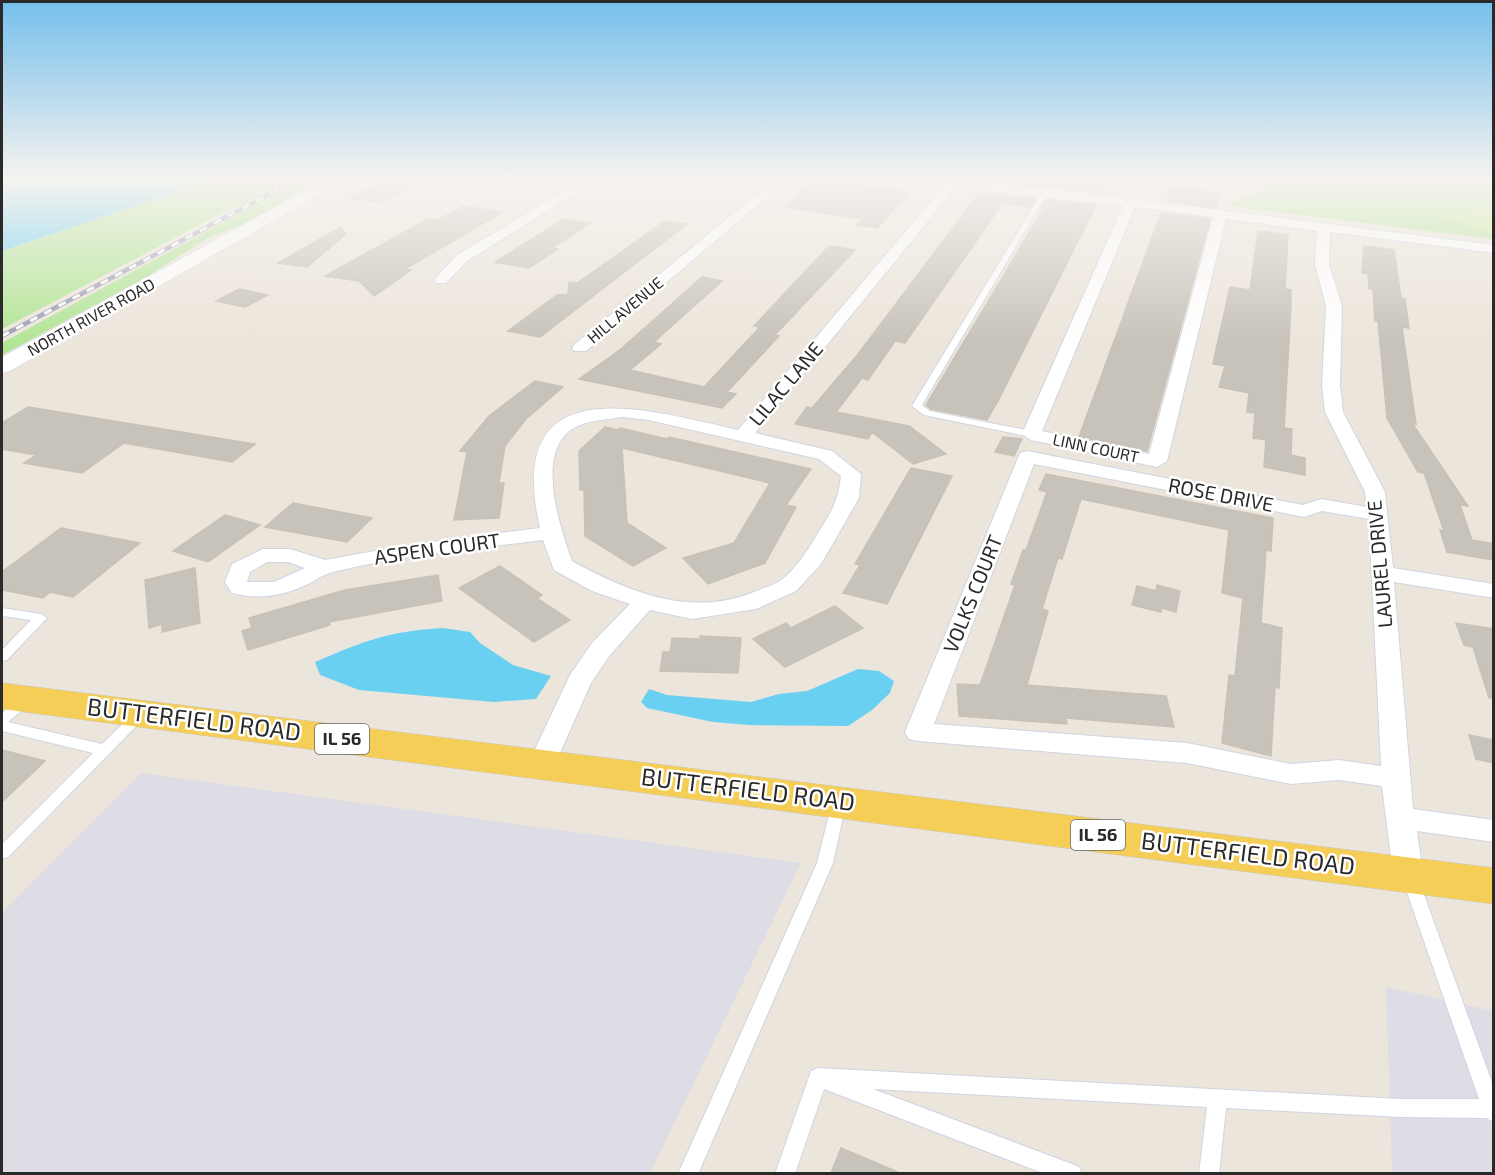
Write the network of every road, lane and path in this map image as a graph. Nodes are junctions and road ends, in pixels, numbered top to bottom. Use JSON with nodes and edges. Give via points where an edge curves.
{"nodes":[{"id":1,"x":238,"y":235,"type":"edge"},
{"id":2,"x":500,"y":235,"type":"edge"},
{"id":3,"x":715,"y":235,"type":"edge"},
{"id":4,"x":910,"y":235,"type":"edge"},
{"id":5,"x":1019,"y":235,"type":"edge"},
{"id":6,"x":1117,"y":235,"type":"edge"},
{"id":7,"x":1215,"y":235,"type":"edge"},
{"id":8,"x":1324,"y":235,"type":"edge"},
{"id":9,"x":1379,"y":235,"type":"edge"},
{"id":10,"x":1494,"y":249,"type":"edge"},
{"id":11,"x":441,"y":280,"type":"dead end"},
{"id":12,"x":580,"y":348,"type":"dead end"},
{"id":13,"x":2,"y":366,"type":"edge"},
{"id":14,"x":1031,"y":434,"type":"junction"},
{"id":15,"x":742,"y":437,"type":"junction"},
{"id":16,"x":1027,"y":457,"type":"joint"},
{"id":17,"x":1379,"y":515,"type":"junction"},
{"id":18,"x":550,"y":533,"type":"junction"},
{"id":19,"x":323,"y":567,"type":"dead end"},
{"id":20,"x":1382,"y":573,"type":"junction"},
{"id":21,"x":1494,"y":591,"type":"edge"},
{"id":22,"x":645,"y":602,"type":"junction"},
{"id":23,"x":2,"y":612,"type":"edge"},
{"id":24,"x":2,"y":657,"type":"edge"},
{"id":25,"x":10,"y":705,"type":"edge"},
{"id":26,"x":141,"y":714,"type":"junction"},
{"id":27,"x":2,"y":726,"type":"edge"},
{"id":28,"x":104,"y":750,"type":"junction"},
{"id":29,"x":542,"y":764,"type":"junction"},
{"id":30,"x":1395,"y":778,"type":"junction"},
{"id":31,"x":840,"y":802,"type":"junction"},
{"id":32,"x":1401,"y":818,"type":"junction"},
{"id":33,"x":1494,"y":831,"type":"edge"},
{"id":34,"x":2,"y":853,"type":"edge"},
{"id":35,"x":1408,"y":874,"type":"junction"},
{"id":36,"x":1494,"y":886,"type":"edge"},
{"id":37,"x":818,"y":1077,"type":"junction"},
{"id":38,"x":1218,"y":1098,"type":"junction"},
{"id":39,"x":1492,"y":1111,"type":"edge"},
{"id":40,"x":687,"y":1173,"type":"edge"},
{"id":41,"x":785,"y":1173,"type":"edge"},
{"id":42,"x":1072,"y":1173,"type":"edge"},
{"id":43,"x":1209,"y":1173,"type":"edge"}],
"edges":[{"from":1,"to":13,"type":"main road","name":"NORTH RIVER ROAD"},
{"from":2,"to":11,"type":"street","via":[[462,258]]},
{"from":3,"to":12,"type":"street","name":"HILL AVENUE"},
{"from":4,"to":15,"type":"street","name":"LILAC LANE"},
{"from":5,"to":14,"type":"lane","via":[[916,406],[927,413]]},
{"from":6,"to":14,"type":"street","name":"LINN COURT"},
{"from":7,"to":14,"type":"street","name":"LINN COURT","via":[[1157,461]]},
{"from":8,"to":17,"type":"street","name":"LAUREL DRIVE","via":[[1322,264],[1334,306],[1334,412],[1375,492]]},
{"from":9,"to":10,"type":"street"},
{"from":15,"to":18,"type":"street","via":[[649,415],[622,412],[582,418],[561,429],[545,451],[542,466]]},
{"from":15,"to":22,"type":"street","name":"LILAC LANE","via":[[825,455],[851,474],[849,498],[810,564],[788,586],[748,604],[692,612]]},
{"from":16,"to":17,"type":"street","name":"ROSE DRIVE","via":[[1304,511],[1321,505]]},
{"from":16,"to":30,"type":"street","name":"VOLKS COURT","via":[[918,732],[1187,753],[1291,774],[1339,770]]},
{"from":17,"to":20,"type":"street","name":"LAUREL DRIVE"},
{"from":18,"to":19,"type":"street","name":"ASPEN COURT","via":[[408,551]]},
{"from":18,"to":22,"type":"street","via":[[562,565],[600,586]]},
{"from":20,"to":21,"type":"street"},
{"from":20,"to":30,"type":"street","name":"LAUREL DRIVE"},
{"from":22,"to":29,"type":"street","via":[[601,649],[579,681]]},
{"from":23,"to":24,"type":"lane","via":[[41,618]]},
{"from":25,"to":26,"type":"main road","name":"BUTTERFIELD ROAD","number":"IL 56"},
{"from":26,"to":28,"type":"lane"},
{"from":26,"to":29,"type":"main road","name":"BUTTERFIELD ROAD","number":"IL 56"},
{"from":27,"to":28,"type":"lane"},
{"from":28,"to":34,"type":"lane"},
{"from":29,"to":31,"type":"main road","name":"BUTTERFIELD ROAD","number":"IL 56"},
{"from":30,"to":32,"type":"street","name":"LAUREL DRIVE"},
{"from":31,"to":35,"type":"main road","name":"BUTTERFIELD ROAD","number":"IL 56"},
{"from":31,"to":40,"type":"lane","via":[[825,863]]},
{"from":32,"to":33,"type":"street"},
{"from":32,"to":35,"type":"street","name":"LAUREL DRIVE"},
{"from":35,"to":36,"type":"main road","name":"BUTTERFIELD ROAD","number":"IL 56"},
{"from":35,"to":39,"type":"lane"},
{"from":37,"to":38,"type":"lane"},
{"from":37,"to":41,"type":"lane"},
{"from":37,"to":42,"type":"lane"},
{"from":38,"to":39,"type":"lane"},
{"from":38,"to":43,"type":"lane"}]}
